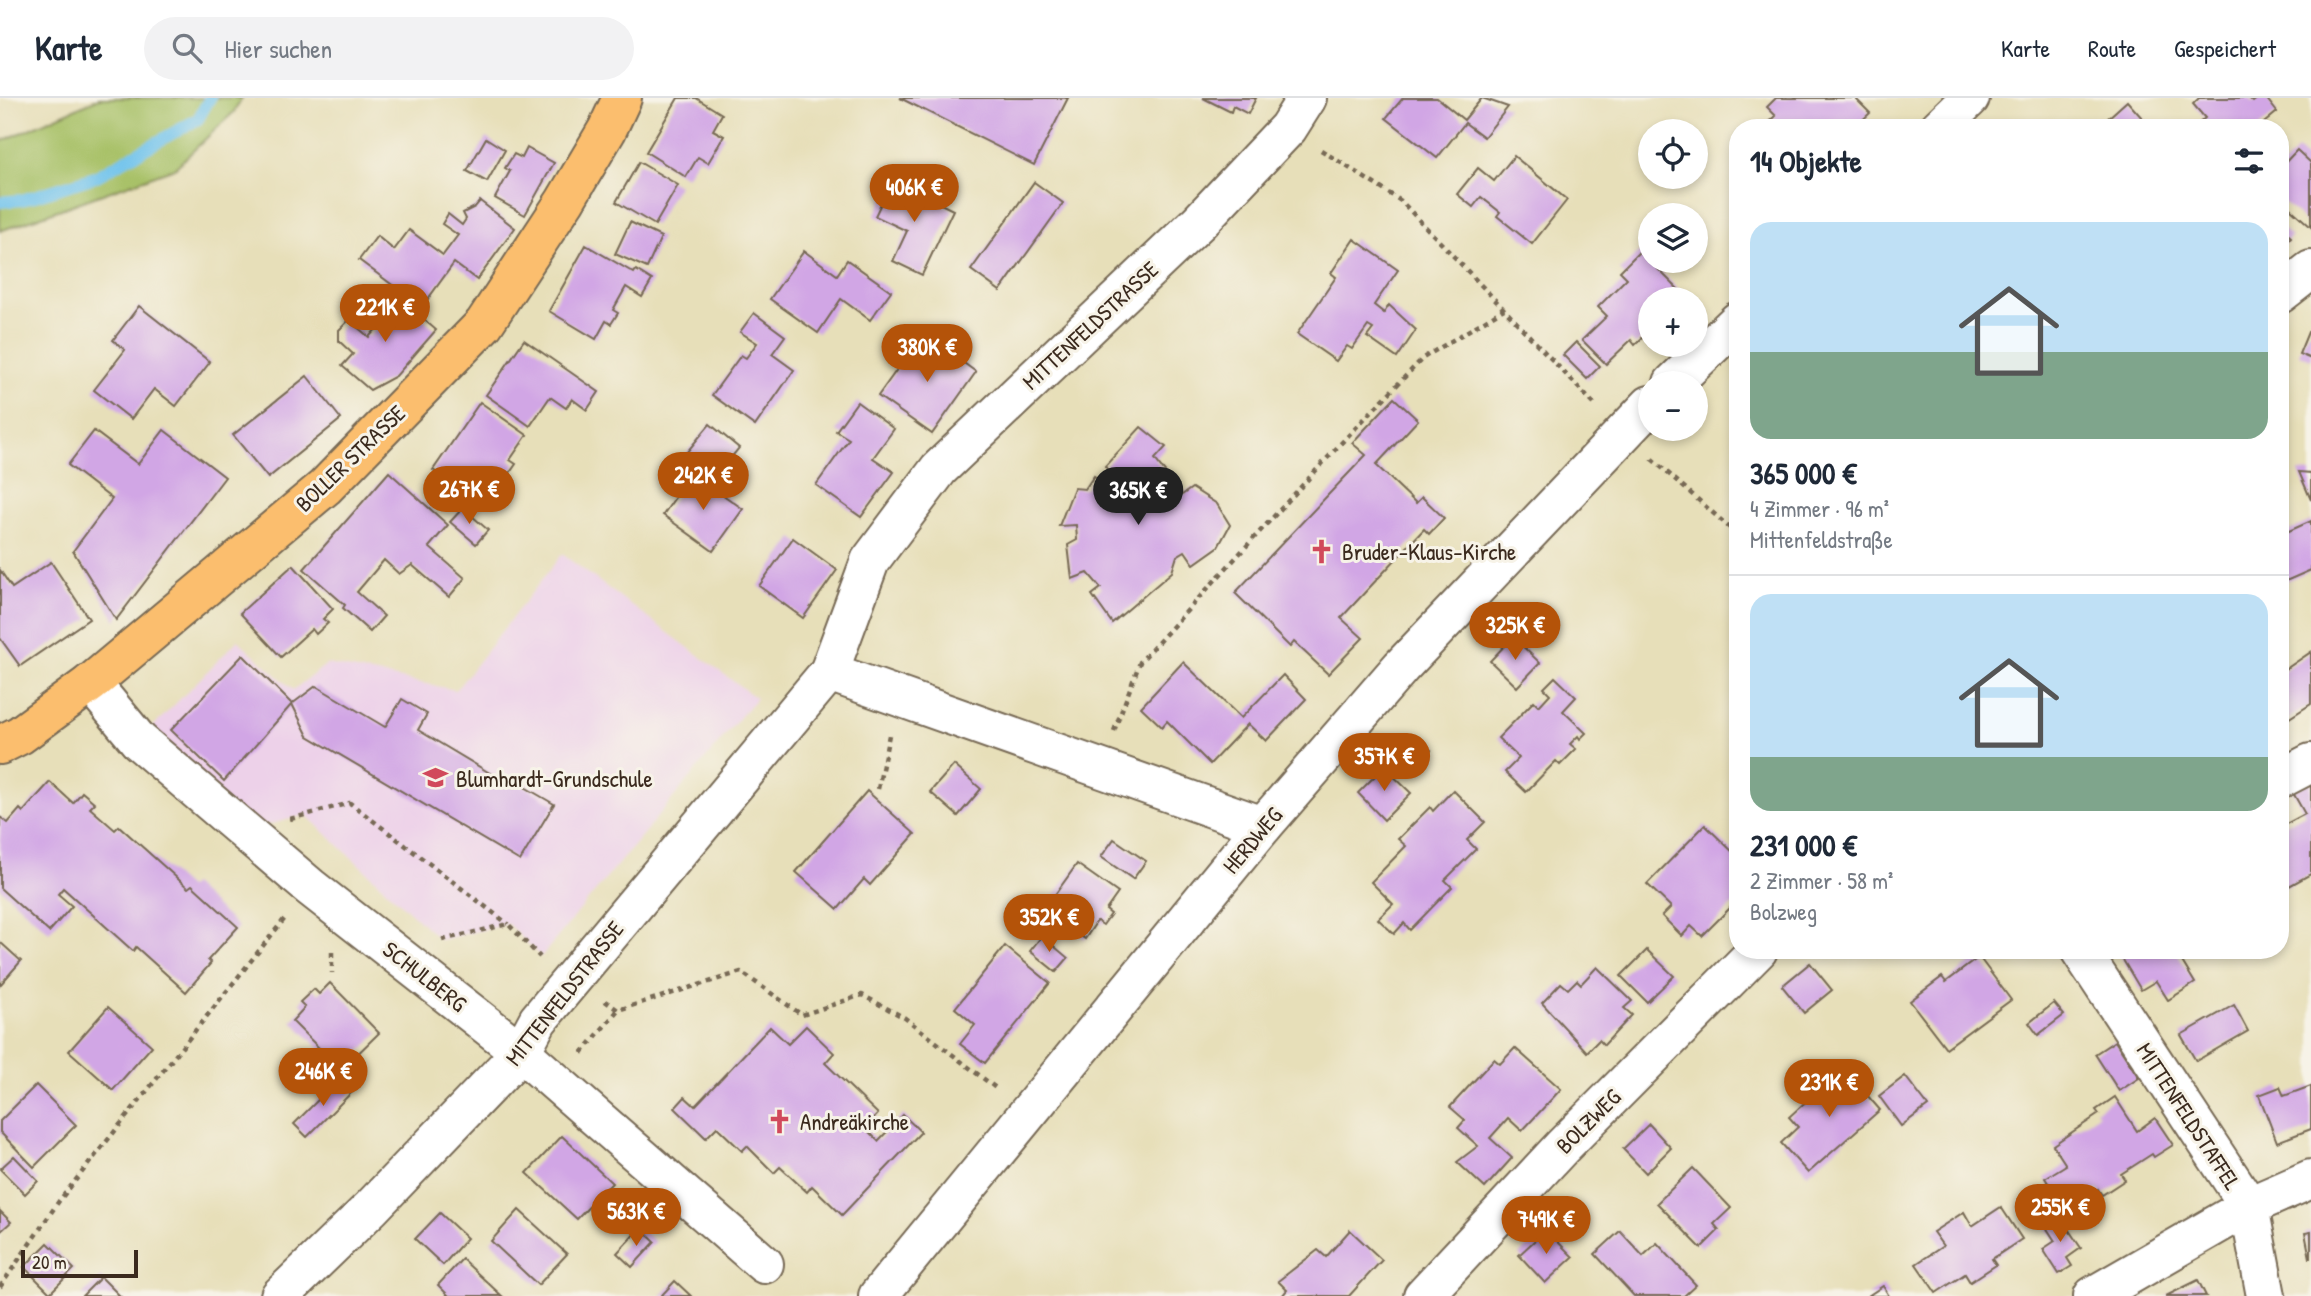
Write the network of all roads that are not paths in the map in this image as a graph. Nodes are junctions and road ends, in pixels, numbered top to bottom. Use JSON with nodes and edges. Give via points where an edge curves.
{"nodes":[{"id":1,"x":622,"y":98,"type":"edge"},
{"id":2,"x":1970,"y":98,"type":"edge"},
{"id":3,"x":1298,"y":113,"type":"edge"},
{"id":4,"x":1948,"y":119,"type":"edge"},
{"id":5,"x":2311,"y":270,"type":"edge"},
{"id":6,"x":2289,"y":287,"type":"edge"},
{"id":7,"x":1729,"y":330,"type":"edge"},
{"id":8,"x":1686,"y":371,"type":"edge"},
{"id":9,"x":1638,"y":417,"type":"edge"},
{"id":10,"x":829,"y":672,"type":"junction"},
{"id":11,"x":91,"y":683,"type":"junction"},
{"id":12,"x":0,"y":745,"type":"edge"},
{"id":13,"x":2311,"y":762,"type":"edge"},
{"id":14,"x":2289,"y":774,"type":"edge"},
{"id":15,"x":1263,"y":826,"type":"junction"},
{"id":16,"x":1749,"y":959,"type":"edge"},
{"id":17,"x":2086,"y":959,"type":"edge"},
{"id":18,"x":521,"y":1052,"type":"junction"},
{"id":19,"x":2311,"y":1179,"type":"edge"},
{"id":20,"x":2249,"y":1206,"type":"junction"},
{"id":21,"x":764,"y":1264,"type":"dead end"},
{"id":22,"x":280,"y":1296,"type":"edge"},
{"id":23,"x":878,"y":1296,"type":"edge"},
{"id":24,"x":1423,"y":1296,"type":"edge"},
{"id":25,"x":2093,"y":1296,"type":"edge"},
{"id":26,"x":2266,"y":1296,"type":"edge"}],
"edges":[{"from":1,"to":11,"type":"main road","name":"BOLLER STRASSE","via":[[565,201],[484,324],[325,487]]},
{"from":2,"to":4,"type":"street"},
{"from":3,"to":10,"type":"street","name":"MITTENFELDSTRASSE","via":[[1199,222],[939,468],[870,561]]},
{"from":5,"to":6,"type":"street"},
{"from":7,"to":8,"type":"street"},
{"from":9,"to":15,"type":"street","name":"HERDWEG","via":[[1401,667]]},
{"from":10,"to":15,"type":"street"},
{"from":10,"to":18,"type":"street","name":"MITTENFELDSTRASSE","via":[[538,1020]]},
{"from":11,"to":12,"type":"main road","name":"BOLLER STRASSE"},
{"from":11,"to":18,"type":"street","name":"SCHULBERG","via":[[139,741],[310,887]]},
{"from":13,"to":14,"type":"street"},
{"from":15,"to":23,"type":"street","name":"HERDWEG"},
{"from":16,"to":24,"type":"street","name":"BOLZWEG","via":[[1562,1147]]},
{"from":17,"to":20,"type":"street","name":"MITTENFELDSTAFFEL"},
{"from":18,"to":21,"type":"street","name":"SCHULBERG"},
{"from":18,"to":22,"type":"street","name":"MITTENFELDSTRASSE"},
{"from":19,"to":20,"type":"street"},
{"from":20,"to":25,"type":"street"},
{"from":20,"to":26,"type":"street","name":"MITTENFELDSTAFFEL"}]}
